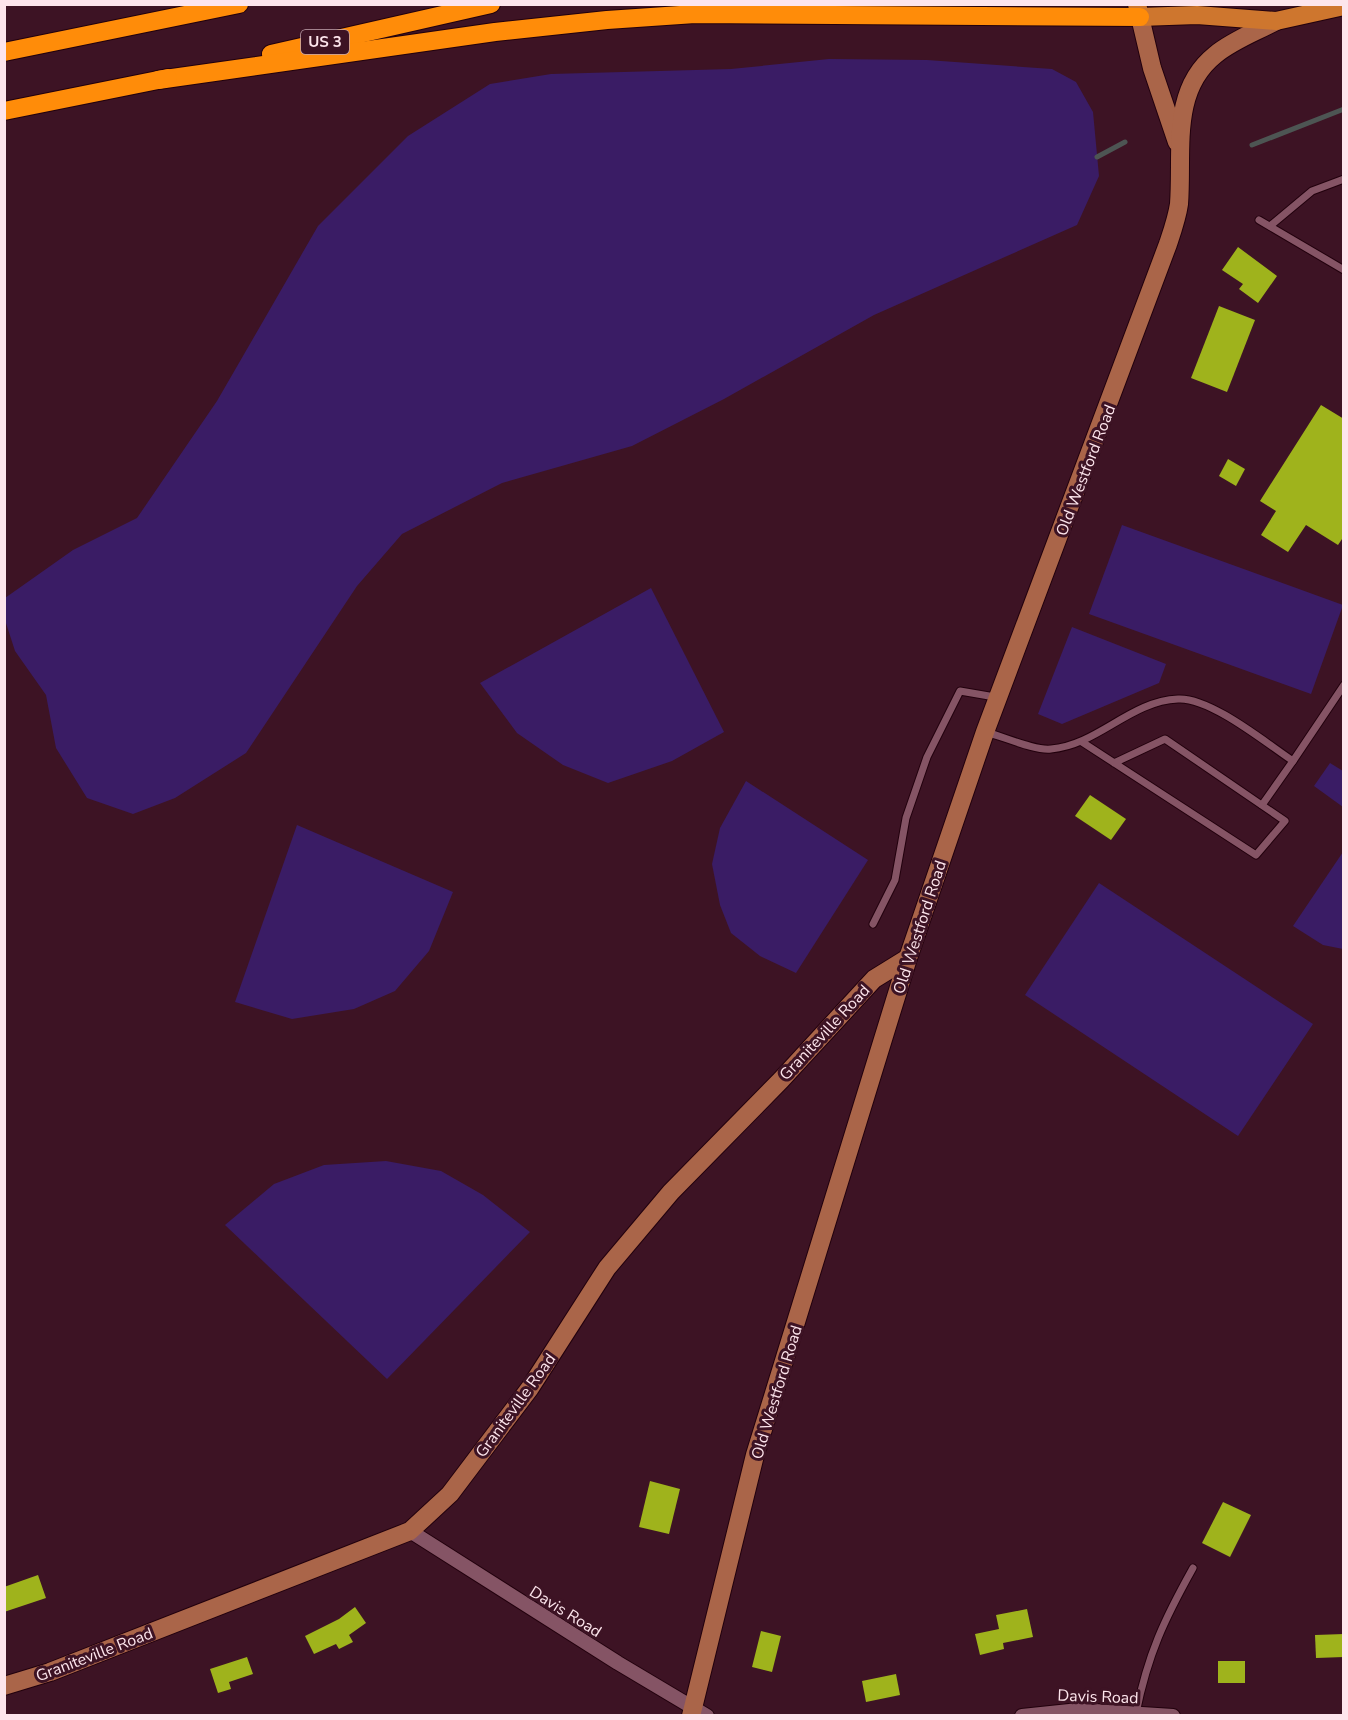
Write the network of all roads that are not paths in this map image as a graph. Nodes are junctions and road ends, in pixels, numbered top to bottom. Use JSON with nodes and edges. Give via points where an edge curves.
{"nodes":[{"id":1,"x":196,"y":4,"type":"edge"},
{"id":2,"x":239,"y":4,"type":"edge"},
{"id":3,"x":491,"y":4,"type":"edge"},
{"id":4,"x":1344,"y":6,"type":"edge"},
{"id":5,"x":1139,"y":11,"type":"edge"},
{"id":6,"x":1276,"y":21,"type":"junction"},
{"id":7,"x":126,"y":28,"type":"junction"},
{"id":8,"x":4,"y":52,"type":"edge"},
{"id":9,"x":158,"y":80,"type":"junction"},
{"id":10,"x":4,"y":111,"type":"edge"},
{"id":11,"x":1180,"y":152,"type":"junction"},
{"id":12,"x":1344,"y":179,"type":"edge"},
{"id":13,"x":1259,"y":219,"type":"dead end"},
{"id":14,"x":1270,"y":226,"type":"junction"},
{"id":15,"x":1344,"y":270,"type":"edge"},
{"id":16,"x":1344,"y":685,"type":"edge"},
{"id":17,"x":998,"y":697,"type":"junction"},
{"id":18,"x":985,"y":732,"type":"junction"},
{"id":19,"x":1082,"y":742,"type":"junction"},
{"id":20,"x":1293,"y":761,"type":"junction"},
{"id":21,"x":1114,"y":763,"type":"junction"},
{"id":22,"x":1262,"y":805,"type":"junction"},
{"id":23,"x":873,"y":924,"type":"dead end"},
{"id":24,"x":908,"y":958,"type":"junction"},
{"id":25,"x":410,"y":1531,"type":"junction"},
{"id":26,"x":1193,"y":1568,"type":"dead end"},
{"id":27,"x":4,"y":1686,"type":"edge"},
{"id":28,"x":697,"y":1713,"type":"edge"},
{"id":29,"x":1136,"y":1713,"type":"junction"},
{"id":30,"x":1022,"y":1716,"type":"edge"},
{"id":31,"x":1173,"y":1716,"type":"edge"}],
"edges":[{"from":1,"to":7,"type":"highway"},
{"from":2,"to":7,"type":"highway"},
{"from":3,"to":9,"type":"highway","number":"US 3"},
{"from":4,"to":6,"type":"main road"},
{"from":5,"to":6,"type":"main road"},
{"from":5,"to":9,"type":"highway","via":[[673,16],[495,32]]},
{"from":5,"to":11,"type":"main road","name":"Old Westford Road","via":[[1152,68]]},
{"from":6,"to":11,"type":"main road","name":"Old Westford Road","via":[[1222,50],[1195,76],[1182,115]]},
{"from":7,"to":8,"type":"highway"},
{"from":9,"to":10,"type":"highway","number":"US 3"},
{"from":11,"to":17,"type":"main road","name":"Old Westford Road","via":[[1178,207],[1160,272]]},
{"from":12,"to":14,"type":"lane","via":[[1312,191]]},
{"from":13,"to":14,"type":"lane"},
{"from":14,"to":15,"type":"lane"},
{"from":16,"to":20,"type":"lane"},
{"from":17,"to":18,"type":"main road","name":"Old Westford Road"},
{"from":17,"to":23,"type":"lane","via":[[960,691],[927,757],[906,818],[894,880]]},
{"from":18,"to":19,"type":"lane","via":[[1050,750]]},
{"from":18,"to":24,"type":"main road","name":"Old Westford Road"},
{"from":19,"to":20,"type":"lane","via":[[1151,705],[1179,699],[1217,710]]},
{"from":19,"to":21,"type":"lane"},
{"from":20,"to":22,"type":"lane"},
{"from":21,"to":22,"type":"lane","via":[[1165,739]]},
{"from":21,"to":22,"type":"lane","via":[[1256,855],[1285,821]]},
{"from":24,"to":25,"type":"main road","name":"Graniteville Road","via":[[874,978],[671,1192],[607,1268],[530,1388],[450,1494]]},
{"from":24,"to":28,"type":"main road","name":"Old Westford Road","via":[[755,1455]]},
{"from":25,"to":27,"type":"main road","name":"Graniteville Road","via":[[60,1668]]},
{"from":25,"to":28,"type":"street","name":"Davis Road"},
{"from":26,"to":29,"type":"lane","via":[[1165,1618],[1146,1666]]},
{"from":29,"to":30,"type":"street","name":"Davis Road","via":[[1079,1710]]},
{"from":29,"to":31,"type":"street","name":"Davis Road"}]}
